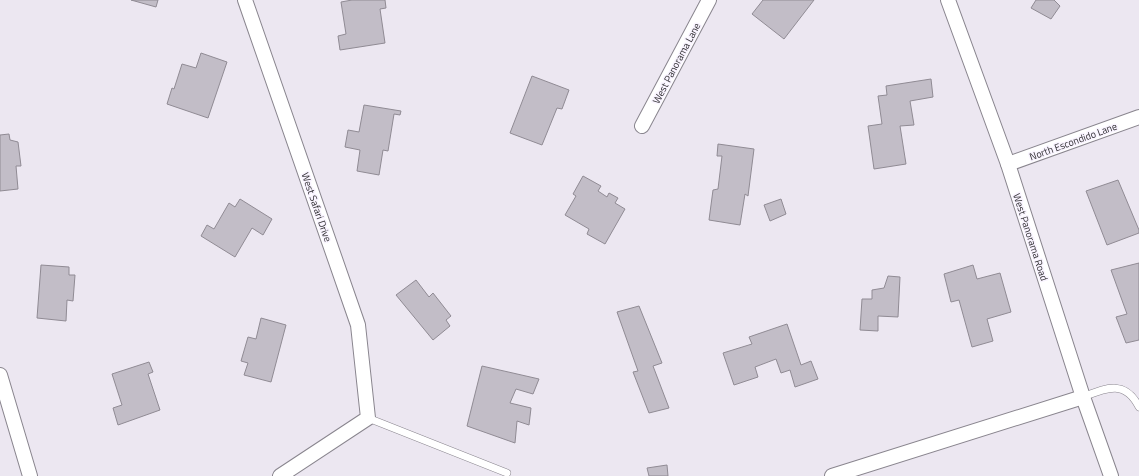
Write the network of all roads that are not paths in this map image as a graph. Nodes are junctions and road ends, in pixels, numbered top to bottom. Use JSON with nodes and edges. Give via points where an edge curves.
{"nodes":[{"id":1,"x":244,"y":0,"type":"edge"},
{"id":2,"x":710,"y":0,"type":"edge"},
{"id":3,"x":948,"y":0,"type":"edge"},
{"id":4,"x":1139,"y":117,"type":"edge"},
{"id":5,"x":642,"y":126,"type":"dead end"},
{"id":6,"x":1008,"y":164,"type":"junction"},
{"id":7,"x":0,"y":375,"type":"edge"},
{"id":8,"x":1083,"y":397,"type":"junction"},
{"id":9,"x":1139,"y":407,"type":"edge"},
{"id":10,"x":368,"y":418,"type":"junction"},
{"id":11,"x":508,"y":473,"type":"dead end"},
{"id":12,"x":30,"y":476,"type":"edge"},
{"id":13,"x":280,"y":476,"type":"edge"},
{"id":14,"x":832,"y":476,"type":"edge"},
{"id":15,"x":1111,"y":476,"type":"edge"}],
"edges":[{"from":1,"to":10,"type":"street","name":"West Safari Drive","via":[[358,325]]},
{"from":2,"to":5,"type":"street","name":"West Panorama Lane"},
{"from":3,"to":6,"type":"street","name":"West Panorama Road"},
{"from":4,"to":6,"type":"street","name":"North Escondido Lane"},
{"from":6,"to":8,"type":"street","name":"West Panorama Road"},
{"from":7,"to":12,"type":"street"},
{"from":8,"to":9,"type":"lane","via":[[1118,388],[1127,392]]},
{"from":8,"to":14,"type":"street"},
{"from":8,"to":15,"type":"street","name":"West Panorama Road"},
{"from":10,"to":11,"type":"lane"},
{"from":10,"to":13,"type":"street"}]}
